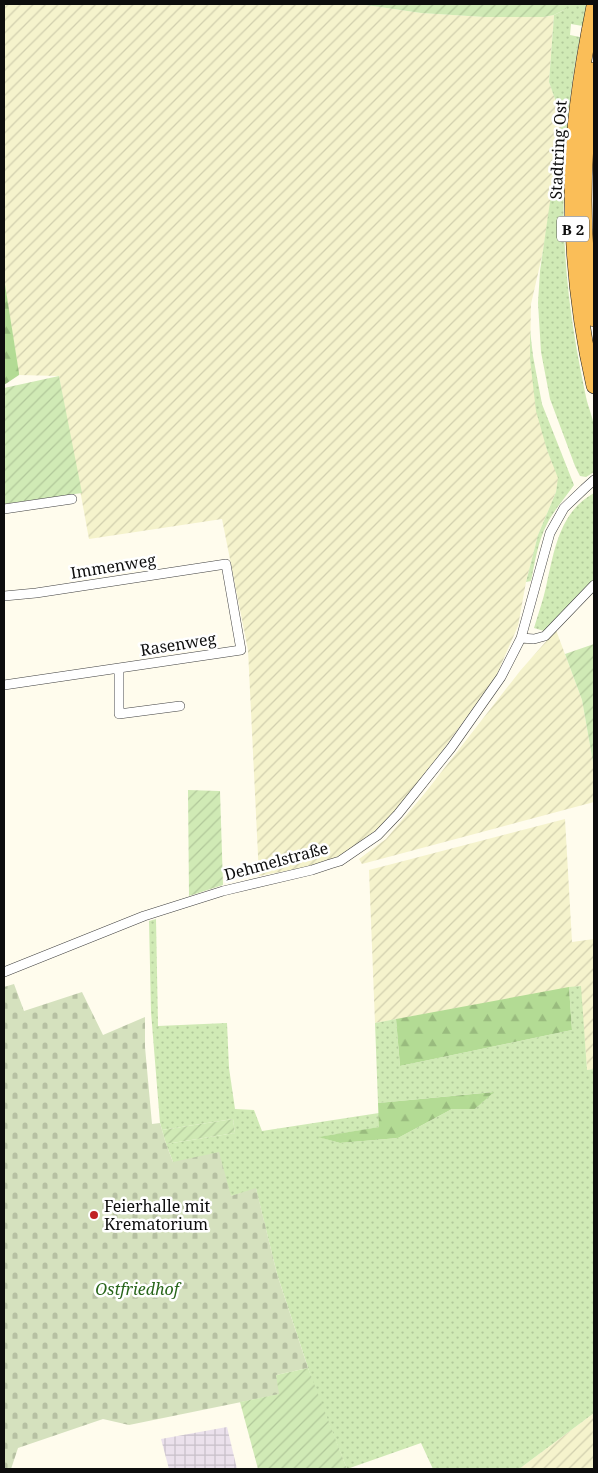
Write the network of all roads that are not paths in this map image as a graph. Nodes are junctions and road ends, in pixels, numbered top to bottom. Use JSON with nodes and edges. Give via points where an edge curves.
{"nodes":[{"id":1,"x":594,"y":6,"type":"edge"},
{"id":2,"x":590,"y":71,"type":"edge"},
{"id":3,"x":594,"y":319,"type":"edge"},
{"id":4,"x":594,"y":386,"type":"edge"},
{"id":5,"x":594,"y":480,"type":"edge"},
{"id":6,"x":72,"y":499,"type":"dead end"},
{"id":7,"x":4,"y":510,"type":"edge"},
{"id":8,"x":594,"y":585,"type":"edge"},
{"id":9,"x":4,"y":596,"type":"edge"},
{"id":10,"x":521,"y":638,"type":"junction"},
{"id":11,"x":241,"y":650,"type":"joint"},
{"id":12,"x":119,"y":668,"type":"junction"},
{"id":13,"x":4,"y":685,"type":"edge"},
{"id":14,"x":180,"y":706,"type":"dead end"},
{"id":15,"x":4,"y":972,"type":"edge"}],
"edges":[{"from":1,"to":2,"type":"highway","name":"Stadtring Ost","number":"B 2"},
{"from":2,"to":3,"type":"highway","name":"Stadtring Ost","number":"B 2","via":[[585,178],[586,235]]},
{"from":2,"to":4,"type":"highway","name":"Stadtring Ost","number":"B 2","via":[[574,146],[572,185],[579,301]]},
{"from":5,"to":10,"type":"street","name":"Dehmelstraße","via":[[564,508],[550,533]]},
{"from":6,"to":7,"type":"street"},
{"from":8,"to":10,"type":"street","via":[[545,636]]},
{"from":9,"to":11,"type":"street","name":"Immenweg","via":[[226,564]]},
{"from":10,"to":15,"type":"street","name":"Dehmelstraße","via":[[501,677],[451,748],[398,814],[378,835],[340,860],[312,870],[223,890],[144,916]]},
{"from":11,"to":12,"type":"street","name":"Rasenweg"},
{"from":12,"to":13,"type":"street","name":"Rasenweg"},
{"from":12,"to":14,"type":"street","via":[[120,714]]}]}
